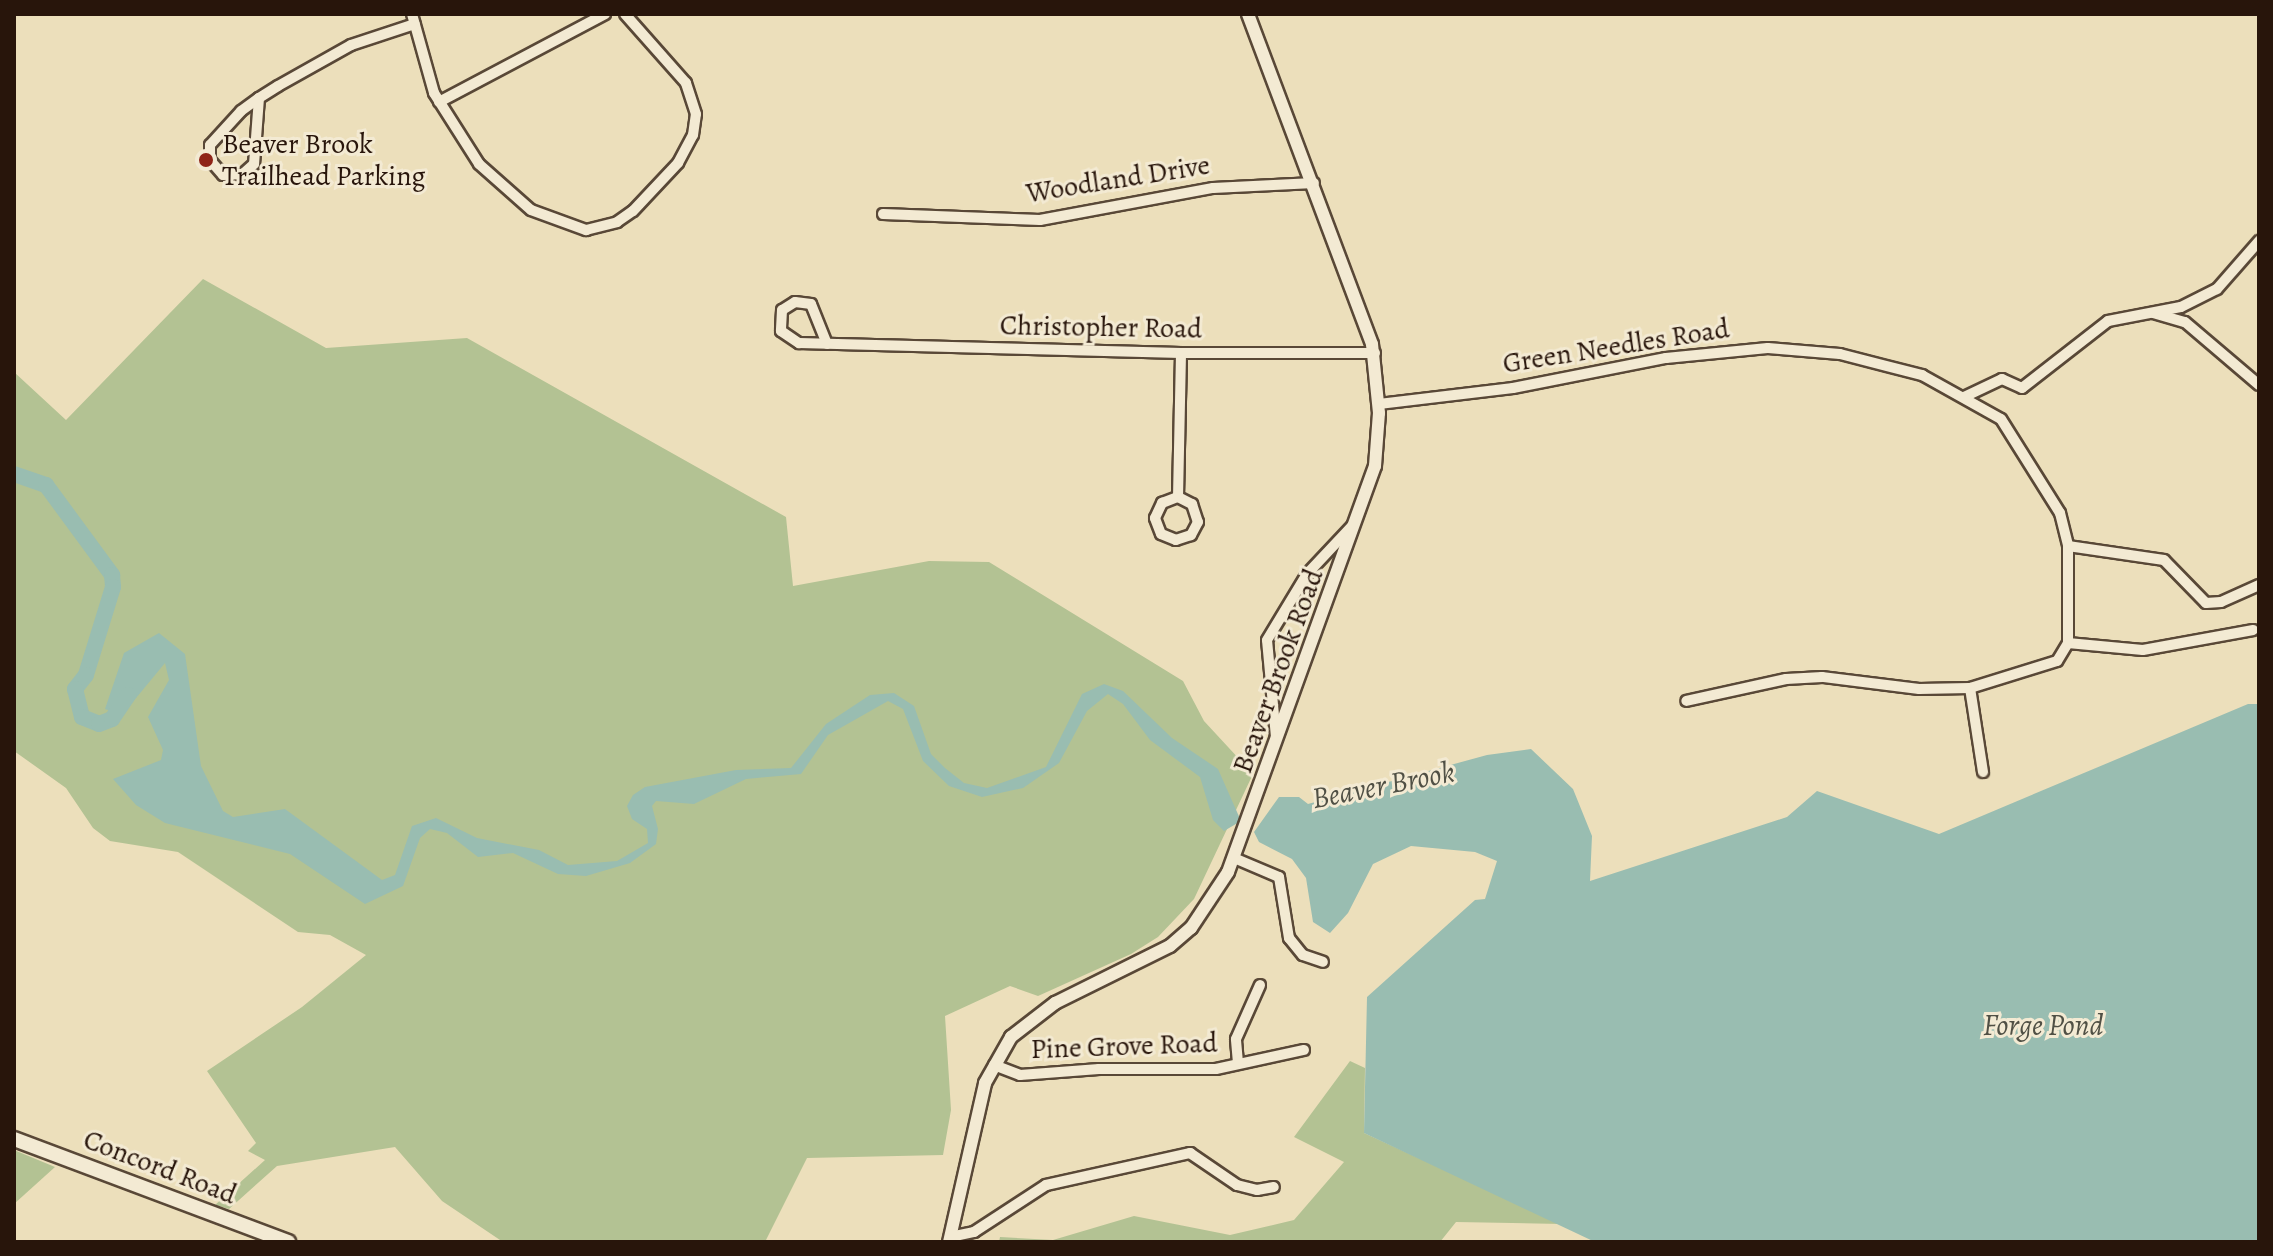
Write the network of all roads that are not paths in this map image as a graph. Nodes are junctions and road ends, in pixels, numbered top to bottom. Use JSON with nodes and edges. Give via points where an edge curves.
{"nodes":[{"id":1,"x":605,"y":14,"type":"edge"},
{"id":2,"x":625,"y":14,"type":"edge"},
{"id":3,"x":1248,"y":14,"type":"edge"},
{"id":4,"x":414,"y":19,"type":"edge"},
{"id":5,"x":259,"y":98,"type":"junction"},
{"id":6,"x":439,"y":102,"type":"junction"},
{"id":7,"x":1314,"y":183,"type":"junction"},
{"id":8,"x":883,"y":214,"type":"dead end"},
{"id":9,"x":2259,"y":241,"type":"edge"},
{"id":10,"x":2151,"y":313,"type":"junction"},
{"id":11,"x":827,"y":344,"type":"junction"},
{"id":12,"x":1181,"y":353,"type":"junction"},
{"id":13,"x":1375,"y":353,"type":"junction"},
{"id":14,"x":2259,"y":385,"type":"edge"},
{"id":15,"x":1964,"y":397,"type":"junction"},
{"id":16,"x":1379,"y":404,"type":"junction"},
{"id":17,"x":1178,"y":497,"type":"junction"},
{"id":18,"x":1358,"y":520,"type":"junction"},
{"id":19,"x":2068,"y":546,"type":"junction"},
{"id":20,"x":2259,"y":585,"type":"edge"},
{"id":21,"x":2253,"y":630,"type":"dead end"},
{"id":22,"x":2068,"y":643,"type":"junction"},
{"id":23,"x":1970,"y":688,"type":"junction"},
{"id":24,"x":1686,"y":701,"type":"dead end"},
{"id":25,"x":1276,"y":746,"type":"junction"},
{"id":26,"x":1983,"y":772,"type":"dead end"},
{"id":27,"x":1236,"y":854,"type":"junction"},
{"id":28,"x":1323,"y":962,"type":"dead end"},
{"id":29,"x":1260,"y":985,"type":"dead end"},
{"id":30,"x":1304,"y":1050,"type":"dead end"},
{"id":31,"x":1238,"y":1063,"type":"junction"},
{"id":32,"x":994,"y":1065,"type":"junction"},
{"id":33,"x":14,"y":1139,"type":"edge"},
{"id":34,"x":1274,"y":1187,"type":"dead end"},
{"id":35,"x":950,"y":1239,"type":"edge"},
{"id":36,"x":288,"y":1242,"type":"edge"}],
"edges":[{"from":1,"to":6,"type":"street"},
{"from":2,"to":6,"type":"street","via":[[680,75],[696,114],[684,155],[617,222],[576,230],[531,210],[479,164]]},
{"from":3,"to":7,"type":"street","name":"Beaver Brook Road"},
{"from":4,"to":5,"type":"street","via":[[351,45]]},
{"from":4,"to":6,"type":"street"},
{"from":5,"to":5,"type":"street","via":[[212,140],[210,160],[223,175],[243,174],[254,164]]},
{"from":7,"to":8,"type":"street","name":"Woodland Drive","via":[[1213,188],[1040,220]]},
{"from":7,"to":13,"type":"street","name":"Beaver Brook Road"},
{"from":9,"to":10,"type":"street","via":[[2217,289],[2181,307]]},
{"from":10,"to":14,"type":"street","via":[[2185,322]]},
{"from":10,"to":15,"type":"street","via":[[2127,315],[2093,329],[2022,388],[2002,379]]},
{"from":11,"to":11,"type":"street","name":"Christopher Road","via":[[788,340],[779,326],[782,310],[795,302],[811,304]]},
{"from":11,"to":12,"type":"street","name":"Christopher Road"},
{"from":12,"to":13,"type":"street","name":"Christopher Road"},
{"from":12,"to":17,"type":"street"},
{"from":13,"to":16,"type":"street","name":"Beaver Brook Road"},
{"from":15,"to":16,"type":"street","name":"Green Needles Road","via":[[1922,375],[1864,360],[1768,348],[1666,358],[1513,388]]},
{"from":15,"to":19,"type":"street","name":"Green Needles Road","via":[[2001,419],[2060,513]]},
{"from":16,"to":18,"type":"street","name":"Beaver Brook Road","via":[[1375,466]]},
{"from":17,"to":17,"type":"street","via":[[1162,503],[1155,518],[1161,534],[1176,540],[1191,535],[1198,522],[1195,507]]},
{"from":18,"to":25,"type":"street","name":"Beaver Brook Road"},
{"from":18,"to":25,"type":"street","via":[[1307,574],[1267,640]]},
{"from":19,"to":20,"type":"street","via":[[2164,560],[2206,603]]},
{"from":19,"to":22,"type":"street","name":"Green Needles Road"},
{"from":21,"to":22,"type":"street","via":[[2143,650]]},
{"from":22,"to":23,"type":"street","via":[[2057,661]]},
{"from":23,"to":24,"type":"street","via":[[1919,689],[1822,677]]},
{"from":23,"to":26,"type":"street"},
{"from":25,"to":27,"type":"street","name":"Beaver Brook Road"},
{"from":27,"to":28,"type":"street","via":[[1279,877],[1289,938],[1303,955]]},
{"from":27,"to":32,"type":"street","name":"Beaver Brook Road","via":[[1182,937],[1144,963],[1030,1019]]},
{"from":29,"to":31,"type":"street","via":[[1236,1039]]},
{"from":30,"to":31,"type":"street","name":"Pine Grove Road"},
{"from":31,"to":32,"type":"street","name":"Pine Grove Road","via":[[1216,1069],[1020,1075]]},
{"from":32,"to":35,"type":"street","name":"Beaver Brook Road","via":[[978,1110]]},
{"from":33,"to":36,"type":"main road","name":"Concord Road"},
{"from":34,"to":35,"type":"street","via":[[1237,1185],[1190,1153],[1046,1185],[974,1232]]}]}
